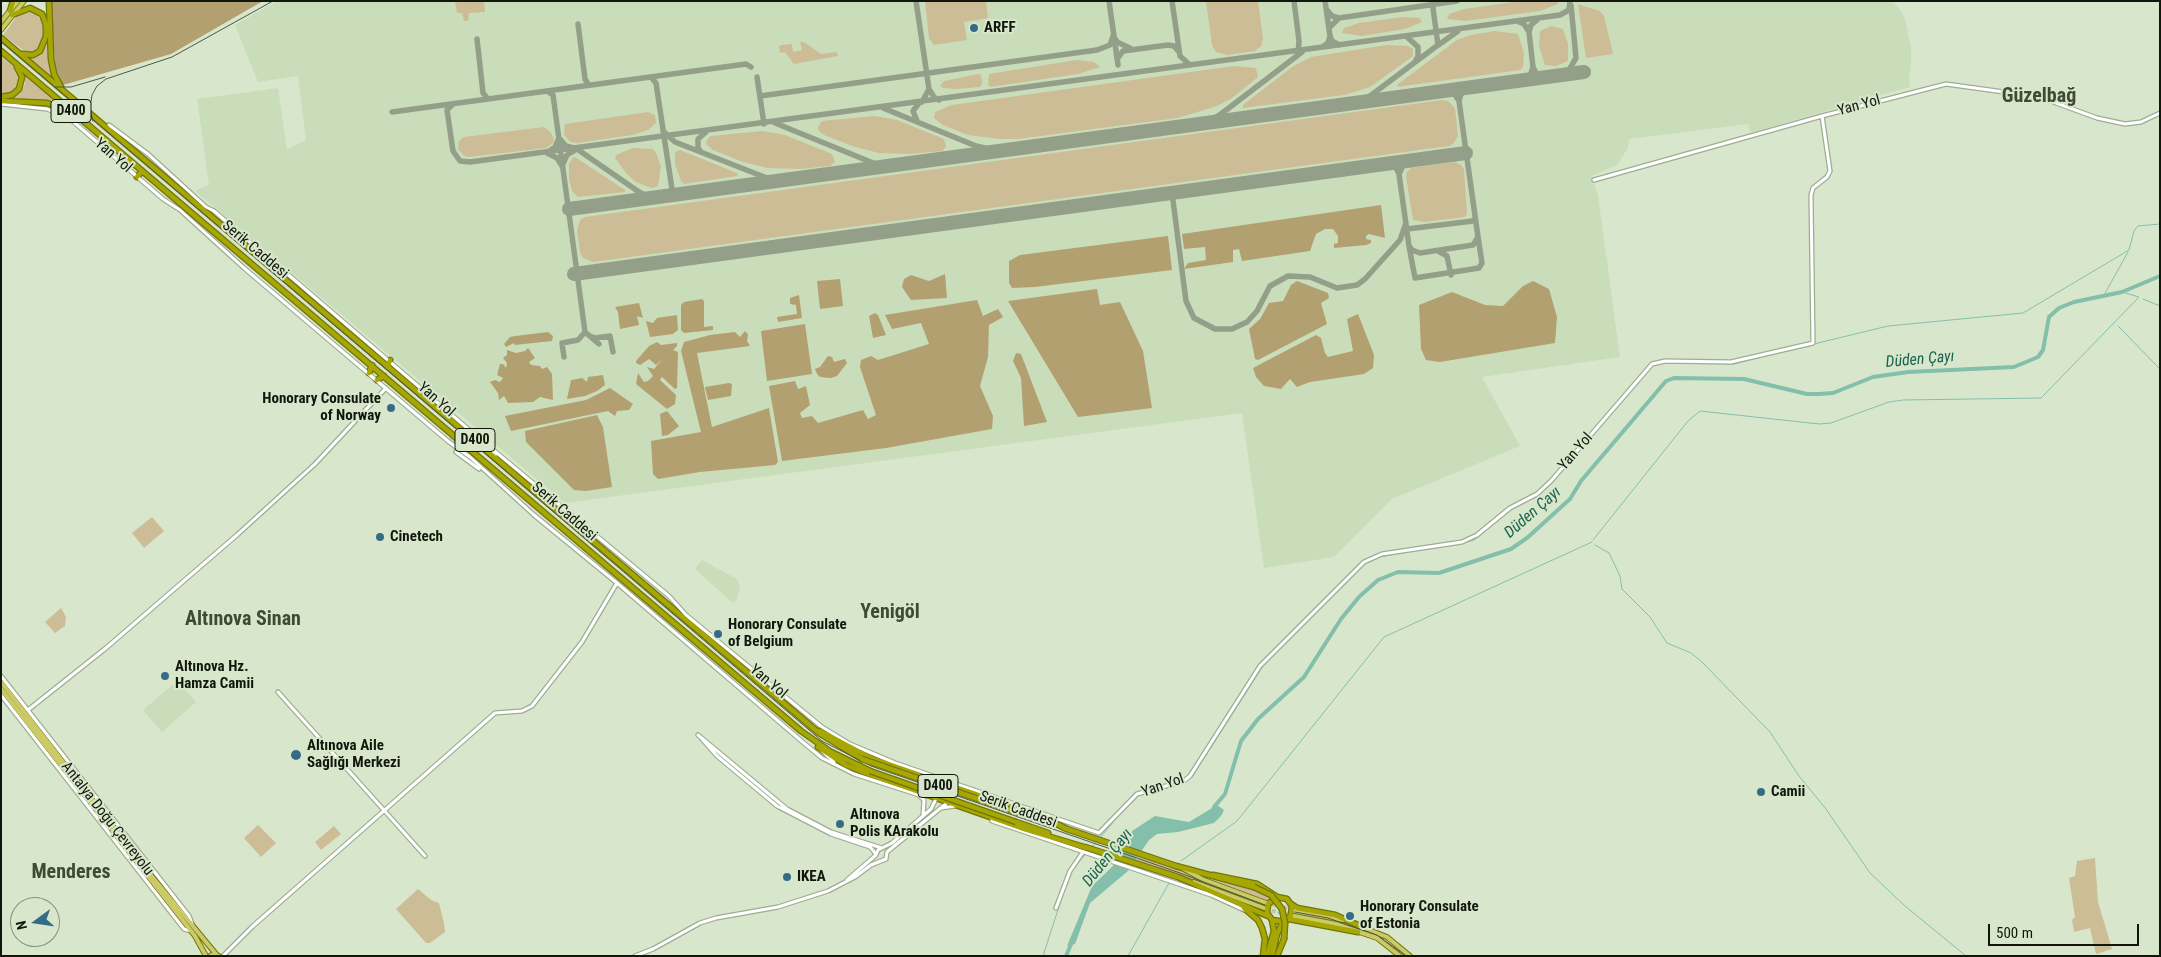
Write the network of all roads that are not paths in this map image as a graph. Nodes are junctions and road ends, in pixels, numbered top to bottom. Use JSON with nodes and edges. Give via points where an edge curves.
{"nodes":[{"id":1,"x":14,"y":1,"type":"edge"},
{"id":2,"x":18,"y":1,"type":"edge"},
{"id":3,"x":24,"y":1,"type":"edge"},
{"id":4,"x":48,"y":1,"type":"edge"},
{"id":5,"x":11,"y":13,"type":"junction"},
{"id":6,"x":1,"y":22,"type":"edge"},
{"id":7,"x":2,"y":29,"type":"edge"},
{"id":8,"x":1,"y":38,"type":"edge"},
{"id":9,"x":1,"y":51,"type":"edge"},
{"id":10,"x":18,"y":52,"type":"junction"},
{"id":11,"x":1,"y":97,"type":"edge"},
{"id":12,"x":72,"y":99,"type":"junction"},
{"id":13,"x":1,"y":102,"type":"edge"},
{"id":14,"x":73,"y":113,"type":"junction"},
{"id":15,"x":2160,"y":113,"type":"edge"},
{"id":16,"x":91,"y":114,"type":"junction"},
{"id":17,"x":1822,"y":116,"type":"junction"},
{"id":18,"x":109,"y":125,"type":"joint"},
{"id":19,"x":142,"y":171,"type":"junction"},
{"id":20,"x":137,"y":177,"type":"junction"},
{"id":21,"x":1594,"y":180,"type":"dead end"},
{"id":22,"x":384,"y":355,"type":"junction"},
{"id":23,"x":378,"y":359,"type":"junction"},
{"id":24,"x":390,"y":360,"type":"junction"},
{"id":25,"x":372,"y":365,"type":"junction"},
{"id":26,"x":388,"y":367,"type":"junction"},
{"id":27,"x":369,"y":373,"type":"junction"},
{"id":28,"x":384,"y":376,"type":"junction"},
{"id":29,"x":377,"y":380,"type":"junction"},
{"id":30,"x":386,"y":388,"type":"junction"},
{"id":31,"x":428,"y":401,"type":"junction"},
{"id":32,"x":409,"y":408,"type":"junction"},
{"id":33,"x":462,"y":426,"type":"dead end"},
{"id":34,"x":473,"y":436,"type":"dead end"},
{"id":35,"x":449,"y":440,"type":"tunnel mouth"},
{"id":36,"x":456,"y":452,"type":"dead end"},
{"id":37,"x":470,"y":460,"type":"junction"},
{"id":38,"x":506,"y":466,"type":"junction"},
{"id":39,"x":617,"y":583,"type":"junction"},
{"id":40,"x":752,"y":673,"type":"junction"},
{"id":41,"x":1,"y":676,"type":"edge"},
{"id":42,"x":736,"y":677,"type":"junction"},
{"id":43,"x":1,"y":682,"type":"edge"},
{"id":44,"x":735,"y":683,"type":"junction"},
{"id":45,"x":746,"y":685,"type":"junction"},
{"id":46,"x":740,"y":687,"type":"junction"},
{"id":47,"x":1,"y":689,"type":"edge"},
{"id":48,"x":278,"y":692,"type":"dead end"},
{"id":49,"x":1,"y":695,"type":"edge"},
{"id":50,"x":28,"y":710,"type":"junction"},
{"id":51,"x":808,"y":724,"type":"junction"},
{"id":52,"x":801,"y":731,"type":"junction"},
{"id":53,"x":822,"y":750,"type":"junction"},
{"id":54,"x":836,"y":765,"type":"junction"},
{"id":55,"x":945,"y":782,"type":"junction"},
{"id":56,"x":899,"y":785,"type":"junction"},
{"id":57,"x":953,"y":785,"type":"junction"},
{"id":58,"x":891,"y":786,"type":"junction"},
{"id":59,"x":937,"y":798,"type":"junction"},
{"id":60,"x":948,"y":802,"type":"junction"},
{"id":61,"x":1010,"y":803,"type":"junction"},
{"id":62,"x":1002,"y":804,"type":"junction"},
{"id":63,"x":924,"y":806,"type":"junction"},
{"id":64,"x":960,"y":806,"type":"junction"},
{"id":65,"x":932,"y":807,"type":"junction"},
{"id":66,"x":1024,"y":808,"type":"junction"},
{"id":67,"x":938,"y":809,"type":"junction"},
{"id":68,"x":385,"y":811,"type":"junction"},
{"id":69,"x":1029,"y":813,"type":"junction"},
{"id":70,"x":923,"y":816,"type":"junction"},
{"id":71,"x":1080,"y":827,"type":"junction"},
{"id":72,"x":1067,"y":829,"type":"junction"},
{"id":73,"x":1080,"y":834,"type":"junction"},
{"id":74,"x":882,"y":849,"type":"junction"},
{"id":75,"x":1085,"y":850,"type":"junction"},
{"id":76,"x":887,"y":852,"type":"junction"},
{"id":77,"x":876,"y":855,"type":"junction"},
{"id":78,"x":425,"y":856,"type":"dead end"},
{"id":79,"x":881,"y":860,"type":"junction"},
{"id":80,"x":1182,"y":868,"type":"junction"},
{"id":81,"x":1190,"y":870,"type":"junction"},
{"id":82,"x":1176,"y":880,"type":"junction"},
{"id":83,"x":844,"y":883,"type":"junction"},
{"id":84,"x":1277,"y":897,"type":"junction"},
{"id":85,"x":1238,"y":904,"type":"junction"},
{"id":86,"x":1291,"y":904,"type":"junction"},
{"id":87,"x":1056,"y":908,"type":"dead end"},
{"id":88,"x":1244,"y":910,"type":"dead end"},
{"id":89,"x":1295,"y":910,"type":"tunnel mouth"},
{"id":90,"x":1294,"y":916,"type":"tunnel mouth"},
{"id":91,"x":1270,"y":918,"type":"junction"},
{"id":92,"x":1289,"y":919,"type":"junction"},
{"id":93,"x":1283,"y":922,"type":"junction"},
{"id":94,"x":192,"y":929,"type":"junction"},
{"id":95,"x":1359,"y":929,"type":"junction"},
{"id":96,"x":219,"y":955,"type":"edge"},
{"id":97,"x":206,"y":956,"type":"edge"},
{"id":98,"x":210,"y":956,"type":"edge"},
{"id":99,"x":635,"y":956,"type":"edge"},
{"id":100,"x":1265,"y":956,"type":"edge"},
{"id":101,"x":1272,"y":956,"type":"edge"},
{"id":102,"x":1278,"y":956,"type":"edge"},
{"id":103,"x":1400,"y":956,"type":"edge"},
{"id":104,"x":1410,"y":956,"type":"edge"}],
"edges":[{"from":1,"to":5,"type":"highway"},
{"from":2,"to":5,"type":"main road"},
{"from":3,"to":5,"type":"main road"},
{"from":4,"to":12,"type":"highway","via":[[54,74],[58,84]]},
{"from":5,"to":6,"type":"main road"},
{"from":5,"to":7,"type":"main road"},
{"from":5,"to":10,"type":"highway","via":[[30,8],[42,14],[46,25],[40,51],[33,56]]},
{"from":8,"to":10,"type":"highway","number":"D400"},
{"from":9,"to":11,"type":"highway","via":[[19,69],[22,78],[17,92]]},
{"from":9,"to":14,"type":"highway","name":"Serik Caddesi","number":"D400"},
{"from":10,"to":12,"type":"highway","number":"D400"},
{"from":12,"to":16,"type":"highway","name":"Serik Caddesi","number":"D400"},
{"from":13,"to":14,"type":"highway","via":[[46,102]]},
{"from":13,"to":20,"type":"street","name":"Yan Yol","via":[[47,109],[68,117]]},
{"from":14,"to":19,"type":"highway","name":"Serik Caddesi","number":"D400"},
{"from":15,"to":17,"type":"street","name":"Yan Yol","via":[[2141,122],[2125,124],[2097,118],[2040,97],[1939,84]]},
{"from":16,"to":18,"type":"highway"},
{"from":16,"to":23,"type":"highway","name":"Serik Caddesi","number":"D400"},
{"from":17,"to":21,"type":"street"},
{"from":17,"to":71,"type":"street","name":"Yan Yol","via":[[1830,171],[1813,188],[1811,195],[1813,343],[1729,363],[1654,362],[1537,494],[1510,508],[1466,541],[1382,554],[1360,565],[1260,666],[1187,779],[1137,794],[1099,832]]},
{"from":18,"to":22,"type":"street","name":"Yan Yol","via":[[148,154],[206,207]]},
{"from":19,"to":20,"type":"highway"},
{"from":19,"to":25,"type":"highway","name":"Serik Caddesi","number":"D400"},
{"from":20,"to":27,"type":"street","name":"Yan Yol"},
{"from":22,"to":23,"type":"highway"},
{"from":22,"to":24,"type":"street","name":"Yan Yol"},
{"from":23,"to":26,"type":"highway","name":"Serik Caddesi","number":"D400"},
{"from":24,"to":26,"type":"highway"},
{"from":24,"to":40,"type":"street","name":"Yan Yol","via":[[669,596]]},
{"from":25,"to":27,"type":"highway"},
{"from":25,"to":28,"type":"highway","name":"Serik Caddesi","number":"D400"},
{"from":26,"to":31,"type":"highway","name":"Serik Caddesi","number":"D400"},
{"from":27,"to":29,"type":"street","name":"Yan Yol"},
{"from":28,"to":29,"type":"highway"},
{"from":28,"to":42,"type":"highway","name":"Serik Caddesi","number":"D400"},
{"from":29,"to":30,"type":"street","name":"Yan Yol"},
{"from":30,"to":32,"type":"street","name":"Yan Yol"},
{"from":30,"to":50,"type":"street","via":[[315,464],[237,535],[106,648]]},
{"from":31,"to":33,"type":"street"},
{"from":31,"to":38,"type":"highway","name":"Serik Caddesi","number":"D400"},
{"from":32,"to":35,"type":"street"},
{"from":32,"to":37,"type":"street","name":"Yan Yol"},
{"from":34,"to":38,"type":"street"},
{"from":36,"to":37,"type":"street"},
{"from":37,"to":39,"type":"street","name":"Yan Yol"},
{"from":38,"to":40,"type":"highway","name":"Serik Caddesi","number":"D400"},
{"from":39,"to":44,"type":"street","name":"Yan Yol"},
{"from":39,"to":68,"type":"street","via":[[582,642],[532,706],[522,711],[495,712]]},
{"from":40,"to":51,"type":"highway","name":"Serik Caddesi","number":"D400"},
{"from":40,"to":55,"type":"street","name":"Yan Yol","via":[[850,744]]},
{"from":41,"to":50,"type":"street"},
{"from":42,"to":44,"type":"street"},
{"from":42,"to":45,"type":"highway","name":"Serik Caddesi","number":"D400"},
{"from":43,"to":94,"type":"main road","name":"Antalya Doğu Çevreyolu"},
{"from":44,"to":46,"type":"street","name":"Yan Yol"},
{"from":45,"to":46,"type":"street"},
{"from":45,"to":52,"type":"highway","name":"Serik Caddesi","number":"D400"},
{"from":46,"to":54,"type":"street","name":"Yan Yol","via":[[805,744]]},
{"from":47,"to":94,"type":"main road","name":"Antalya Doğu Çevreyolu"},
{"from":48,"to":68,"type":"street"},
{"from":49,"to":94,"type":"street","via":[[184,929]]},
{"from":50,"to":94,"type":"street","via":[[189,916]]},
{"from":51,"to":55,"type":"highway","via":[[860,753]]},
{"from":51,"to":72,"type":"highway","name":"Serik Caddesi","number":"D400","bridge":true,"via":[[830,742],[862,759]]},
{"from":52,"to":53,"type":"highway"},
{"from":52,"to":75,"type":"highway","name":"Serik Caddesi","number":"D400","bridge":true,"via":[[830,752],[870,771]]},
{"from":53,"to":54,"type":"street"},
{"from":53,"to":56,"type":"highway","via":[[846,765]]},
{"from":54,"to":58,"type":"street","name":"Yan Yol"},
{"from":55,"to":57,"type":"highway"},
{"from":55,"to":59,"type":"street"},
{"from":56,"to":58,"type":"street"},
{"from":56,"to":59,"type":"highway"},
{"from":57,"to":60,"type":"street"},
{"from":57,"to":61,"type":"street","name":"Yan Yol"},
{"from":57,"to":62,"type":"highway"},
{"from":58,"to":63,"type":"street","name":"Yan Yol","via":[[919,795]]},
{"from":59,"to":60,"type":"highway"},
{"from":59,"to":65,"type":"street"},
{"from":60,"to":64,"type":"highway"},
{"from":60,"to":67,"type":"street"},
{"from":61,"to":62,"type":"street"},
{"from":61,"to":66,"type":"street","name":"Yan Yol"},
{"from":62,"to":69,"type":"highway"},
{"from":63,"to":65,"type":"street"},
{"from":63,"to":70,"type":"street"},
{"from":64,"to":67,"type":"street"},
{"from":64,"to":75,"type":"highway"},
{"from":65,"to":70,"type":"street"},
{"from":66,"to":69,"type":"street"},
{"from":66,"to":71,"type":"street","name":"Yan Yol"},
{"from":67,"to":76,"type":"street"},
{"from":68,"to":78,"type":"street"},
{"from":68,"to":96,"type":"street"},
{"from":69,"to":72,"type":"highway"},
{"from":70,"to":74,"type":"street"},
{"from":71,"to":73,"type":"street"},
{"from":72,"to":73,"type":"highway","name":"Serik Caddesi","number":"D400"},
{"from":73,"to":80,"type":"highway","name":"Serik Caddesi","number":"D400"},
{"from":74,"to":76,"type":"street"},
{"from":74,"to":77,"type":"street"},
{"from":74,"to":77,"type":"street","via":[[832,832],[787,809],[698,735],[717,756],[778,806],[831,834],[870,848]]},
{"from":75,"to":82,"type":"highway","name":"Serik Caddesi","number":"D400"},
{"from":75,"to":87,"type":"street","via":[[1070,871]]},
{"from":76,"to":79,"type":"street","via":[[887,858]]},
{"from":77,"to":79,"type":"street"},
{"from":77,"to":83,"type":"street"},
{"from":79,"to":83,"type":"street"},
{"from":80,"to":81,"type":"highway","name":"Serik Caddesi","number":"D400"},
{"from":80,"to":82,"type":"main road","via":[[1265,906],[1205,885]]},
{"from":81,"to":84,"type":"highway","number":"D400","via":[[1257,884]]},
{"from":81,"to":102,"type":"highway","bridge":true,"via":[[1254,887],[1270,895],[1282,909],[1286,923]]},
{"from":82,"to":85,"type":"highway","number":"D400"},
{"from":82,"to":88,"type":"street"},
{"from":83,"to":99,"type":"street","via":[[791,904],[700,923]]},
{"from":84,"to":86,"type":"highway","via":[[1287,899]]},
{"from":84,"to":91,"type":"highway","via":[[1268,904]]},
{"from":85,"to":91,"type":"highway","number":"D400"},
{"from":85,"to":100,"type":"highway","number":"D400","via":[[1258,920],[1265,939]]},
{"from":86,"to":92,"type":"highway","via":[[1293,911]]},
{"from":86,"to":95,"type":"highway","via":[[1335,915]]},
{"from":89,"to":95,"type":"main road","via":[[1323,915]]},
{"from":90,"to":95,"type":"main road"},
{"from":91,"to":93,"type":"highway"},
{"from":91,"to":100,"type":"highway","via":[[1274,931]]},
{"from":92,"to":93,"type":"highway"},
{"from":92,"to":95,"type":"highway"},
{"from":93,"to":101,"type":"highway"},
{"from":94,"to":96,"type":"main road","name":"Antalya Doğu Çevreyolu"},
{"from":94,"to":97,"type":"main road","name":"Antalya Doğu Çevreyolu"},
{"from":95,"to":103,"type":"main road","via":[[1382,941]]},
{"from":95,"to":104,"type":"main road","via":[[1387,937]]},
{"from":96,"to":98,"type":"main road"}]}
